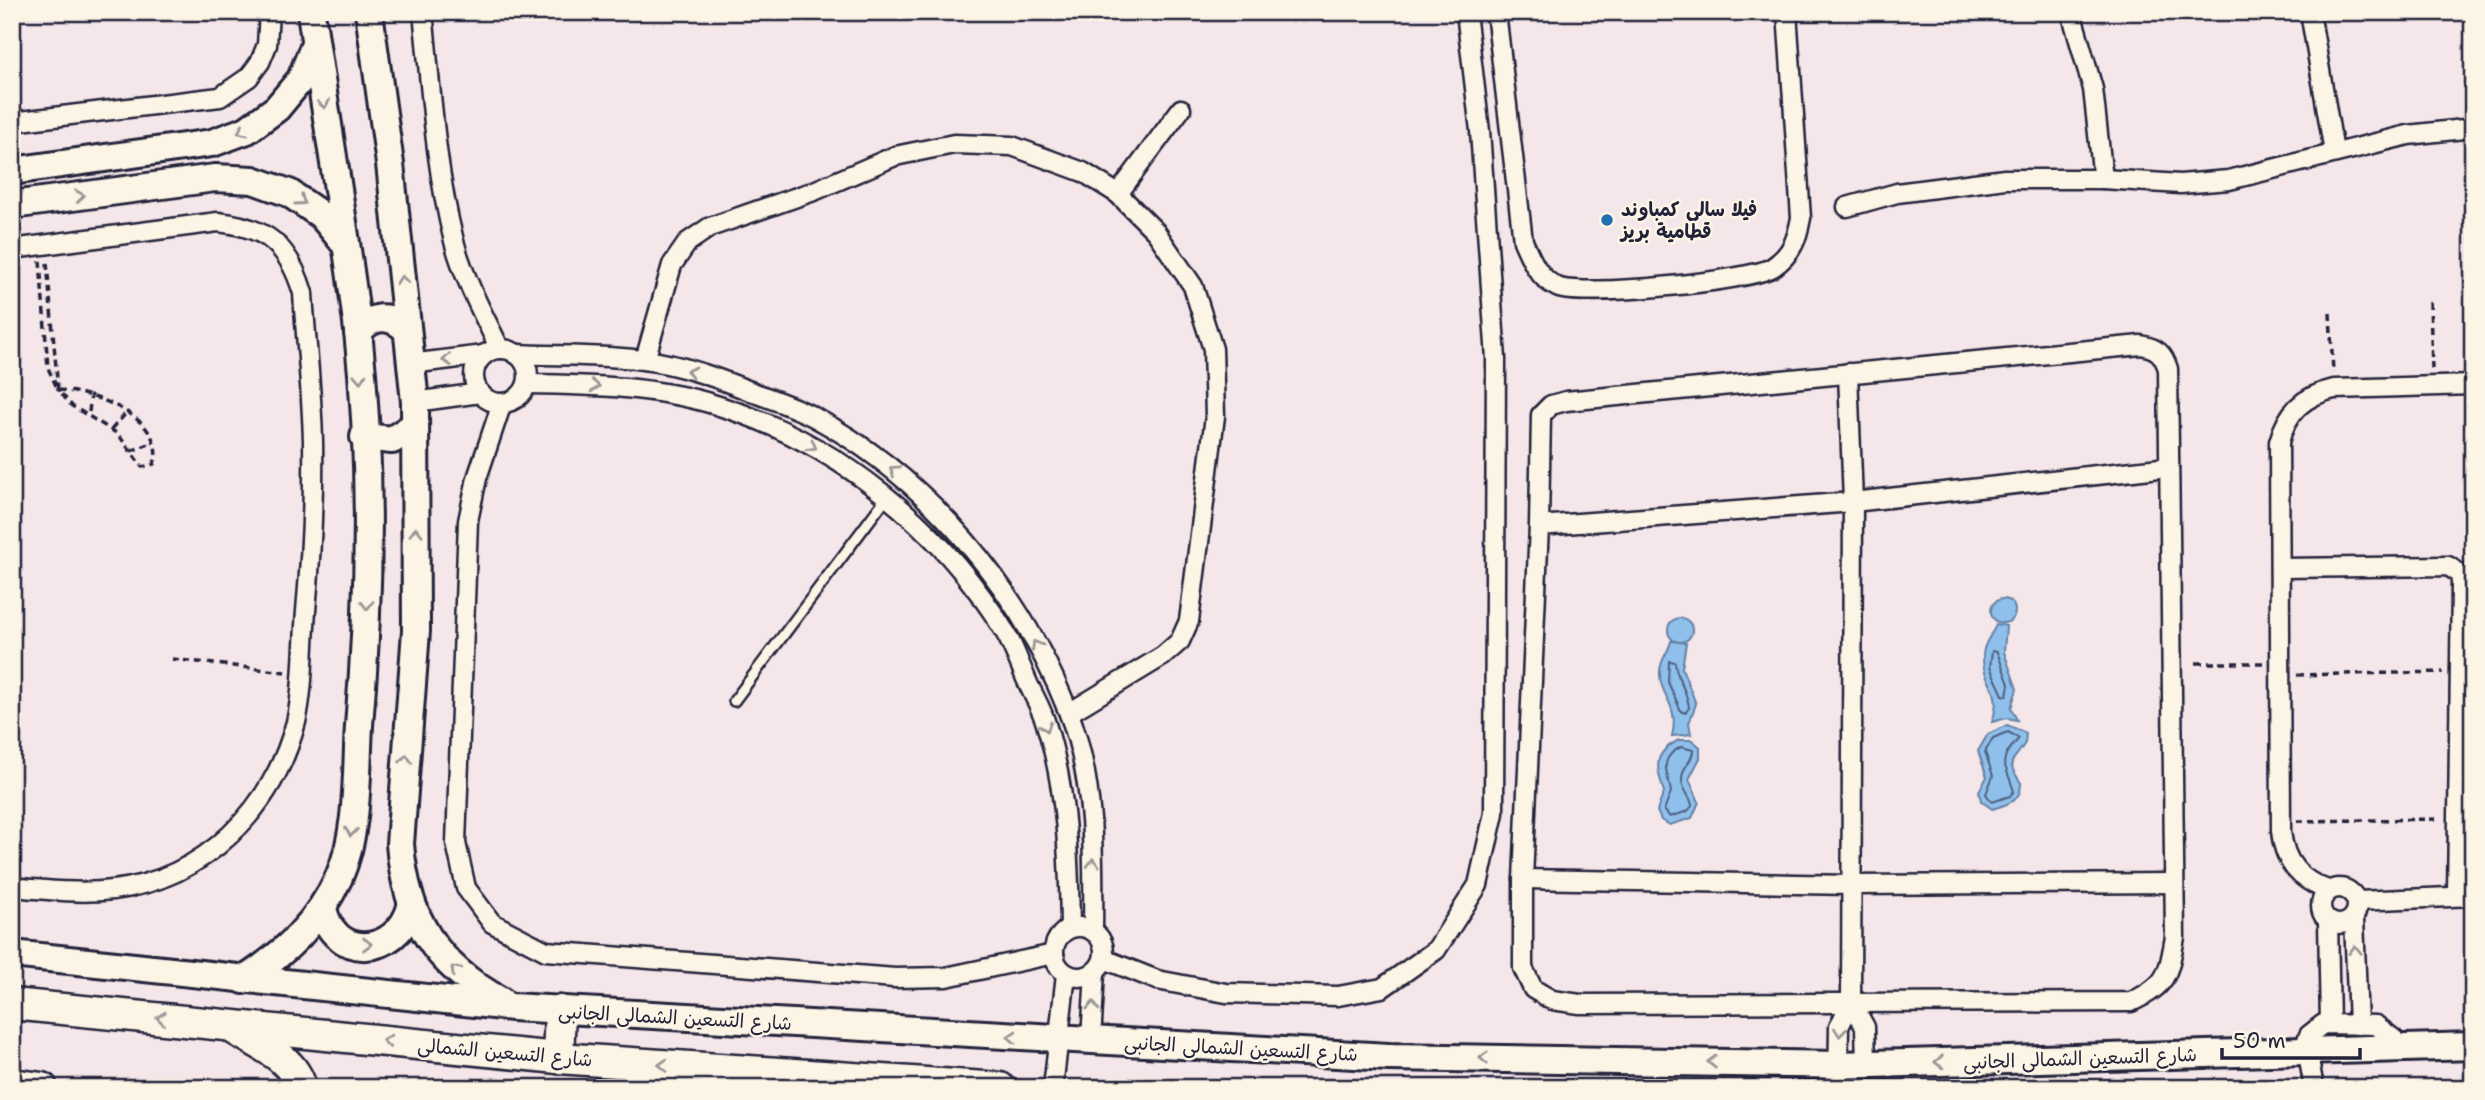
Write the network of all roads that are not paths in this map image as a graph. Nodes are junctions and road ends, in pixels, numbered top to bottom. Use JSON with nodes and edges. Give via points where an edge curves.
{"nodes":[{"id":1,"x":269,"y":12,"type":"edge"},
{"id":2,"x":311,"y":12,"type":"edge"},
{"id":3,"x":369,"y":12,"type":"edge"},
{"id":4,"x":423,"y":12,"type":"edge"},
{"id":5,"x":1466,"y":12,"type":"edge"},
{"id":6,"x":1496,"y":12,"type":"edge"},
{"id":7,"x":1787,"y":12,"type":"edge"},
{"id":8,"x":2071,"y":12,"type":"edge"},
{"id":9,"x":2310,"y":12,"type":"edge"},
{"id":10,"x":316,"y":44,"type":"junction"},
{"id":11,"x":1181,"y":109,"type":"dead end"},
{"id":12,"x":12,"y":122,"type":"edge"},
{"id":13,"x":2473,"y":128,"type":"edge"},
{"id":14,"x":2334,"y":152,"type":"junction"},
{"id":15,"x":12,"y":171,"type":"edge"},
{"id":16,"x":2103,"y":179,"type":"junction"},
{"id":17,"x":1118,"y":194,"type":"junction"},
{"id":18,"x":12,"y":205,"type":"edge"},
{"id":19,"x":1847,"y":207,"type":"dead end"},
{"id":20,"x":345,"y":244,"type":"junction"},
{"id":21,"x":12,"y":248,"type":"edge"},
{"id":22,"x":406,"y":329,"type":"junction"},
{"id":23,"x":358,"y":332,"type":"junction"},
{"id":24,"x":500,"y":353,"type":"junction"},
{"id":25,"x":645,"y":360,"type":"junction"},
{"id":26,"x":410,"y":364,"type":"junction"},
{"id":27,"x":1848,"y":373,"type":"junction"},
{"id":28,"x":527,"y":384,"type":"junction"},
{"id":29,"x":2473,"y":385,"type":"edge"},
{"id":30,"x":480,"y":393,"type":"junction"},
{"id":31,"x":502,"y":403,"type":"junction"},
{"id":32,"x":415,"y":413,"type":"junction"},
{"id":33,"x":364,"y":438,"type":"junction"},
{"id":34,"x":2169,"y":467,"type":"junction"},
{"id":35,"x":887,"y":497,"type":"junction"},
{"id":36,"x":1853,"y":502,"type":"junction"},
{"id":37,"x":1539,"y":526,"type":"junction"},
{"id":38,"x":2281,"y":568,"type":"junction"},
{"id":39,"x":734,"y":701,"type":"dead end"},
{"id":40,"x":1069,"y":713,"type":"junction"},
{"id":41,"x":1523,"y":879,"type":"junction"},
{"id":42,"x":2173,"y":883,"type":"junction"},
{"id":43,"x":1852,"y":885,"type":"junction"},
{"id":44,"x":12,"y":887,"type":"edge"},
{"id":45,"x":2328,"y":890,"type":"junction"},
{"id":46,"x":2465,"y":896,"type":"edge"},
{"id":47,"x":411,"y":907,"type":"junction"},
{"id":48,"x":323,"y":908,"type":"junction"},
{"id":49,"x":2356,"y":909,"type":"junction"},
{"id":50,"x":2328,"y":921,"type":"junction"},
{"id":51,"x":1070,"y":928,"type":"junction"},
{"id":52,"x":1093,"y":931,"type":"junction"},
{"id":53,"x":12,"y":954,"type":"edge"},
{"id":54,"x":1054,"y":954,"type":"junction"},
{"id":55,"x":1100,"y":965,"type":"junction"},
{"id":56,"x":1066,"y":974,"type":"junction"},
{"id":57,"x":244,"y":980,"type":"junction"},
{"id":58,"x":1851,"y":1002,"type":"junction"},
{"id":59,"x":12,"y":1004,"type":"edge"},
{"id":60,"x":512,"y":1007,"type":"junction"},
{"id":61,"x":560,"y":1011,"type":"junction"},
{"id":62,"x":2330,"y":1024,"type":"junction"},
{"id":63,"x":227,"y":1025,"type":"junction"},
{"id":64,"x":2358,"y":1025,"type":"junction"},
{"id":65,"x":1057,"y":1039,"type":"junction"},
{"id":66,"x":1091,"y":1040,"type":"junction"},
{"id":67,"x":2473,"y":1046,"type":"edge"},
{"id":68,"x":2399,"y":1050,"type":"junction"},
{"id":69,"x":2305,"y":1052,"type":"junction"},
{"id":70,"x":558,"y":1058,"type":"junction"},
{"id":71,"x":1866,"y":1064,"type":"junction"},
{"id":72,"x":1838,"y":1076,"type":"edge"},
{"id":73,"x":12,"y":1084,"type":"edge"},
{"id":74,"x":42,"y":1088,"type":"edge"},
{"id":75,"x":301,"y":1088,"type":"edge"},
{"id":76,"x":1000,"y":1088,"type":"edge"},
{"id":77,"x":1053,"y":1088,"type":"edge"},
{"id":78,"x":2314,"y":1088,"type":"edge"}],
"edges":[{"from":1,"to":12,"type":"street","via":[[267,45],[260,62],[250,77],[220,97]]},
{"from":2,"to":10,"type":"street"},
{"from":22,"to":3,"type":"street","one_way":true},
{"from":4,"to":24,"type":"street","via":[[436,139],[454,240]]},
{"from":5,"to":55,"type":"street","via":[[1480,131],[1496,359],[1494,813],[1478,885],[1436,950],[1382,988],[1338,996],[1226,993]]},
{"from":6,"to":7,"type":"street","via":[[1523,241],[1535,269],[1557,287],[1586,293],[1738,277],[1772,268],[1796,244],[1801,218]]},
{"from":8,"to":16,"type":"street","via":[[2094,89]]},
{"from":9,"to":14,"type":"street"},
{"from":10,"to":15,"type":"street","one_way":true,"via":[[300,79],[277,108],[247,130],[212,143]]},
{"from":10,"to":20,"type":"street","one_way":true},
{"from":11,"to":17,"type":"street"},
{"from":13,"to":14,"type":"street","via":[[2408,135]]},
{"from":14,"to":16,"type":"street","via":[[2230,180],[2180,184]]},
{"from":16,"to":19,"type":"street","via":[[1957,184]]},
{"from":17,"to":25,"type":"street","via":[[1083,173],[1012,146],[954,144],[894,156],[814,191],[710,227],[688,242],[672,265]]},
{"from":17,"to":40,"type":"street","via":[[1156,232],[1193,286],[1213,349],[1215,416],[1189,621],[1180,641]]},
{"from":18,"to":20,"type":"street","one_way":true,"via":[[215,178],[253,180],[300,200],[321,215]]},
{"from":20,"to":23,"type":"street"},
{"from":21,"to":44,"type":"street","via":[[218,222],[242,224],[264,234],[283,250],[303,293],[313,440],[311,552],[296,719],[283,762],[262,801],[233,834],[197,861],[156,880],[113,890]]},
{"from":22,"to":23,"type":"street","via":[[400,322],[381,317]]},
{"from":22,"to":26,"type":"street"},
{"from":23,"to":33,"type":"street","one_way":true},
{"from":24,"to":25,"type":"street"},
{"from":24,"to":26,"type":"street","one_way":true},
{"from":24,"to":28,"type":"street","via":[[527,367]]},
{"from":24,"to":30,"type":"street","via":[[475,369]]},
{"from":40,"to":25,"type":"street","one_way":true,"via":[[1039,648],[979,555],[905,478],[813,416],[724,380]]},
{"from":26,"to":32,"type":"street"},
{"from":27,"to":34,"type":"street","via":[[2153,347],[2163,355],[2168,369]]},
{"from":27,"to":36,"type":"street"},
{"from":27,"to":37,"type":"street","via":[[1551,405],[1541,415]]},
{"from":28,"to":31,"type":"street","via":[[518,398]]},
{"from":28,"to":35,"type":"street","one_way":true,"via":[[645,390],[714,404],[773,424],[842,463]]},
{"from":29,"to":38,"type":"street","via":[[2334,389],[2303,401],[2283,426],[2279,442]]},
{"from":30,"to":31,"type":"street"},
{"from":30,"to":32,"type":"street"},
{"from":31,"to":54,"type":"street","via":[[468,521],[456,843],[466,888],[492,923],[546,951],[895,978],[946,977]]},
{"from":32,"to":33,"type":"street","via":[[392,440]]},
{"from":47,"to":32,"type":"street","one_way":true,"via":[[402,876],[400,844],[416,631]]},
{"from":33,"to":48,"type":"street","one_way":true,"via":[[367,629],[350,841]]},
{"from":34,"to":36,"type":"street"},
{"from":34,"to":42,"type":"street"},
{"from":35,"to":39,"type":"lane"},
{"from":35,"to":51,"type":"street","one_way":true,"via":[[954,562],[1005,633],[1046,723],[1065,804]]},
{"from":36,"to":37,"type":"street"},
{"from":36,"to":43,"type":"street"},
{"from":37,"to":41,"type":"street"},
{"from":38,"to":45,"type":"street","via":[[2283,848],[2289,863],[2313,885]]},
{"from":38,"to":46,"type":"street","via":[[2452,567],[2459,573],[2458,818]]},
{"from":52,"to":40,"type":"street","one_way":true,"via":[[1094,861],[1086,785]]},
{"from":41,"to":43,"type":"street"},
{"from":41,"to":58,"type":"street","via":[[1523,968],[1533,989],[1552,1000],[1580,1004]]},
{"from":42,"to":43,"type":"street"},
{"from":42,"to":58,"type":"street","via":[[2175,937],[2170,965],[2156,990],[2131,1002]]},
{"from":43,"to":58,"type":"street"},
{"from":45,"to":49,"type":"street","via":[[2345,888]]},
{"from":45,"to":50,"type":"street","via":[[2321,909]]},
{"from":46,"to":49,"type":"street"},
{"from":48,"to":47,"type":"street","one_way":true,"via":[[334,933],[345,941],[374,946],[399,933]]},
{"from":60,"to":47,"type":"street","one_way":true,"via":[[469,984],[435,949]]},
{"from":48,"to":57,"type":"street","via":[[301,936]]},
{"from":49,"to":50,"type":"street","via":[[2342,925]]},
{"from":64,"to":49,"type":"street","one_way":true},
{"from":50,"to":62,"type":"street"},
{"from":51,"to":52,"type":"street"},
{"from":51,"to":54,"type":"street","via":[[1058,939]]},
{"from":52,"to":55,"type":"street","via":[[1103,943]]},
{"from":53,"to":57,"type":"street","name":"شارع التسعين الشمالى الجانبى"},
{"from":54,"to":56,"type":"street"},
{"from":55,"to":56,"type":"street","via":[[1081,978]]},
{"from":66,"to":55,"type":"street","one_way":true},
{"from":56,"to":65,"type":"street"},
{"from":57,"to":60,"type":"street","name":"شارع التسعين الشمالى الجانبى"},
{"from":58,"to":71,"type":"street","via":[[1865,1027]]},
{"from":58,"to":72,"type":"street","one_way":true,"via":[[1839,1027]]},
{"from":63,"to":59,"type":"main road","name":"شارع التسعين الشمالى","one_way":true},
{"from":60,"to":61,"type":"street","name":"شارع التسعين الشمالى الجانبى"},
{"from":65,"to":61,"type":"street","name":"شارع التسعين الشمالى الجانبى","one_way":true},
{"from":61,"to":70,"type":"main road"},
{"from":62,"to":64,"type":"street"},
{"from":62,"to":69,"type":"street","via":[[2309,1035]]},
{"from":70,"to":63,"type":"main road","name":"شارع التسعين الشمالى","one_way":true},
{"from":63,"to":75,"type":"main road","via":[[289,1065],[299,1076]]},
{"from":64,"to":68,"type":"street","via":[[2386,1030]]},
{"from":65,"to":66,"type":"street","name":"شارع التسعين الشمالى الجانبى"},
{"from":65,"to":77,"type":"street"},
{"from":72,"to":66,"type":"street","name":"شارع التسعين الشمالى الجانبى","one_way":true},
{"from":67,"to":68,"type":"street","name":"شارع التسعين الشمالى الجانبى"},
{"from":68,"to":69,"type":"street","name":"شارع التسعين الشمالى الجانبى"},
{"from":69,"to":71,"type":"street","name":"شارع التسعين الشمالى الجانبى","one_way":true},
{"from":69,"to":78,"type":"street"},
{"from":76,"to":70,"type":"main road","name":"شارع التسعين الشمالى","one_way":true},
{"from":71,"to":72,"type":"street","name":"شارع التسعين الشمالى الجانبى"},
{"from":73,"to":74,"type":"main road"}]}
